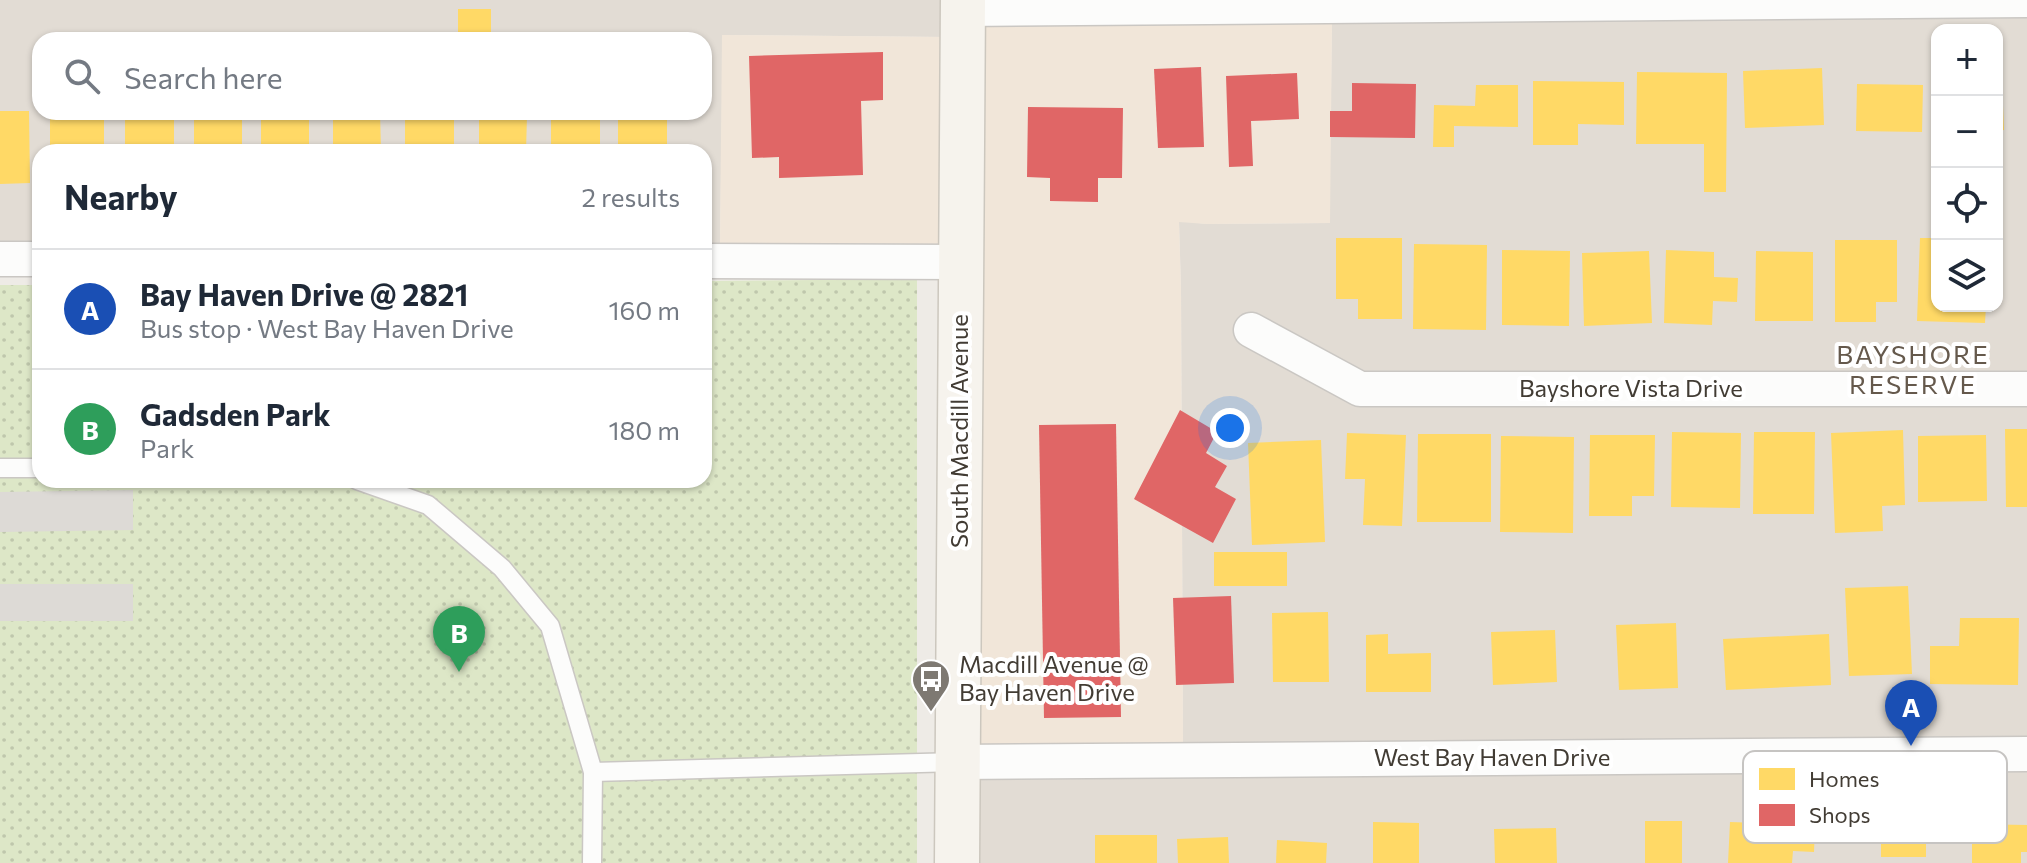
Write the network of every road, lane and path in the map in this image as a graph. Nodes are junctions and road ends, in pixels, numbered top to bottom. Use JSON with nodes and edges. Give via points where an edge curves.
{"nodes":[{"id":1,"x":2027,"y":0,"type":"edge"},
{"id":2,"x":963,"y":4,"type":"edge"},
{"id":3,"x":0,"y":259,"type":"edge"},
{"id":4,"x":32,"y":259,"type":"edge"},
{"id":5,"x":712,"y":261,"type":"edge"},
{"id":6,"x":961,"y":262,"type":"junction"},
{"id":7,"x":1251,"y":330,"type":"dead end"},
{"id":8,"x":2027,"y":389,"type":"edge"},
{"id":9,"x":0,"y":468,"type":"edge"},
{"id":10,"x":32,"y":468,"type":"edge"},
{"id":11,"x":380,"y":488,"type":"edge"},
{"id":12,"x":2007,"y":754,"type":"edge"},
{"id":13,"x":2027,"y":754,"type":"edge"},
{"id":14,"x":1743,"y":756,"type":"edge"},
{"id":15,"x":958,"y":762,"type":"junction"},
{"id":16,"x":593,"y":772,"type":"junction"},
{"id":17,"x":592,"y":863,"type":"edge"},
{"id":18,"x":957,"y":863,"type":"edge"}],
"edges":[{"from":1,"to":2,"type":"street"},
{"from":2,"to":6,"type":"street","name":"South Macdill Avenue"},
{"from":3,"to":4,"type":"street"},
{"from":5,"to":6,"type":"street"},
{"from":6,"to":15,"type":"street","name":"South Macdill Avenue"},
{"from":7,"to":8,"type":"street","name":"Bayshore Vista Drive","via":[[1360,389]]},
{"from":9,"to":10,"type":"lane"},
{"from":11,"to":16,"type":"lane","via":[[428,505],[502,568],[550,626]]},
{"from":12,"to":13,"type":"street","name":"West Bay Haven Drive"},
{"from":14,"to":15,"type":"street","name":"West Bay Haven Drive"},
{"from":15,"to":16,"type":"lane"},
{"from":15,"to":18,"type":"street","name":"South Macdill Avenue"},
{"from":16,"to":17,"type":"lane"}]}
